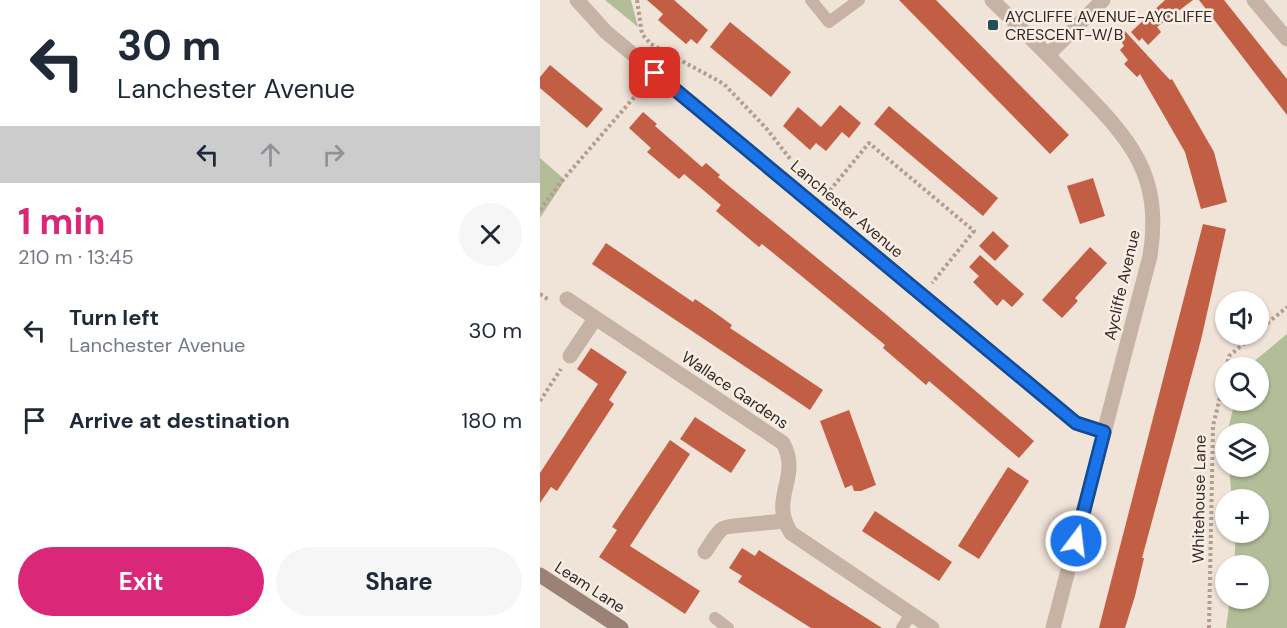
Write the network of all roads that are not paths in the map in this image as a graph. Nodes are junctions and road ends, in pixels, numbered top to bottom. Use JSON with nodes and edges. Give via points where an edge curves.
{"nodes":[{"id":1,"x":577,"y":0,"type":"edge"},
{"id":2,"x":812,"y":0,"type":"edge"},
{"id":3,"x":859,"y":0,"type":"edge"},
{"id":4,"x":992,"y":0,"type":"edge"},
{"id":5,"x":1103,"y":0,"type":"edge"},
{"id":6,"x":1254,"y":0,"type":"edge"},
{"id":7,"x":1287,"y":39,"type":"edge"},
{"id":8,"x":1048,"y":55,"type":"junction"},
{"id":9,"x":567,"y":299,"type":"dead end"},
{"id":10,"x":595,"y":319,"type":"junction"},
{"id":11,"x":570,"y":356,"type":"road end"},
{"id":12,"x":1104,"y":432,"type":"junction"},
{"id":13,"x":783,"y":521,"type":"junction"},
{"id":14,"x":705,"y":552,"type":"dead end"},
{"id":15,"x":540,"y":575,"type":"edge"},
{"id":16,"x":911,"y":614,"type":"junction"},
{"id":17,"x":715,"y":618,"type":"dead end"},
{"id":18,"x":621,"y":628,"type":"edge"},
{"id":19,"x":728,"y":628,"type":"edge"},
{"id":20,"x":902,"y":628,"type":"edge"},
{"id":21,"x":932,"y":628,"type":"edge"},
{"id":22,"x":1053,"y":628,"type":"edge"}],
"edges":[{"from":1,"to":12,"type":"street","name":"Lanchester Avenue","via":[[606,32],[1076,423]]},
{"from":2,"to":3,"type":"lane","via":[[829,22]]},
{"from":4,"to":8,"type":"street","name":"Aycliffe Avenue"},
{"from":5,"to":8,"type":"street"},
{"from":6,"to":7,"type":"street"},
{"from":8,"to":12,"type":"street","name":"Aycliffe Avenue","via":[[1126,138],[1149,187],[1154,210],[1150,256]]},
{"from":9,"to":10,"type":"street","name":"Wallace Gardens"},
{"from":10,"to":11,"type":"street"},
{"from":10,"to":13,"type":"street","name":"Wallace Gardens","via":[[783,443],[790,457]]},
{"from":12,"to":22,"type":"street","name":"Aycliffe Avenue"},
{"from":13,"to":14,"type":"street","via":[[722,527]]},
{"from":13,"to":16,"type":"street","via":[[791,534]]},
{"from":15,"to":18,"type":"main road","name":"Leam Lane"},
{"from":16,"to":20,"type":"lane"},
{"from":16,"to":21,"type":"street"},
{"from":17,"to":19,"type":"lane"}]}
